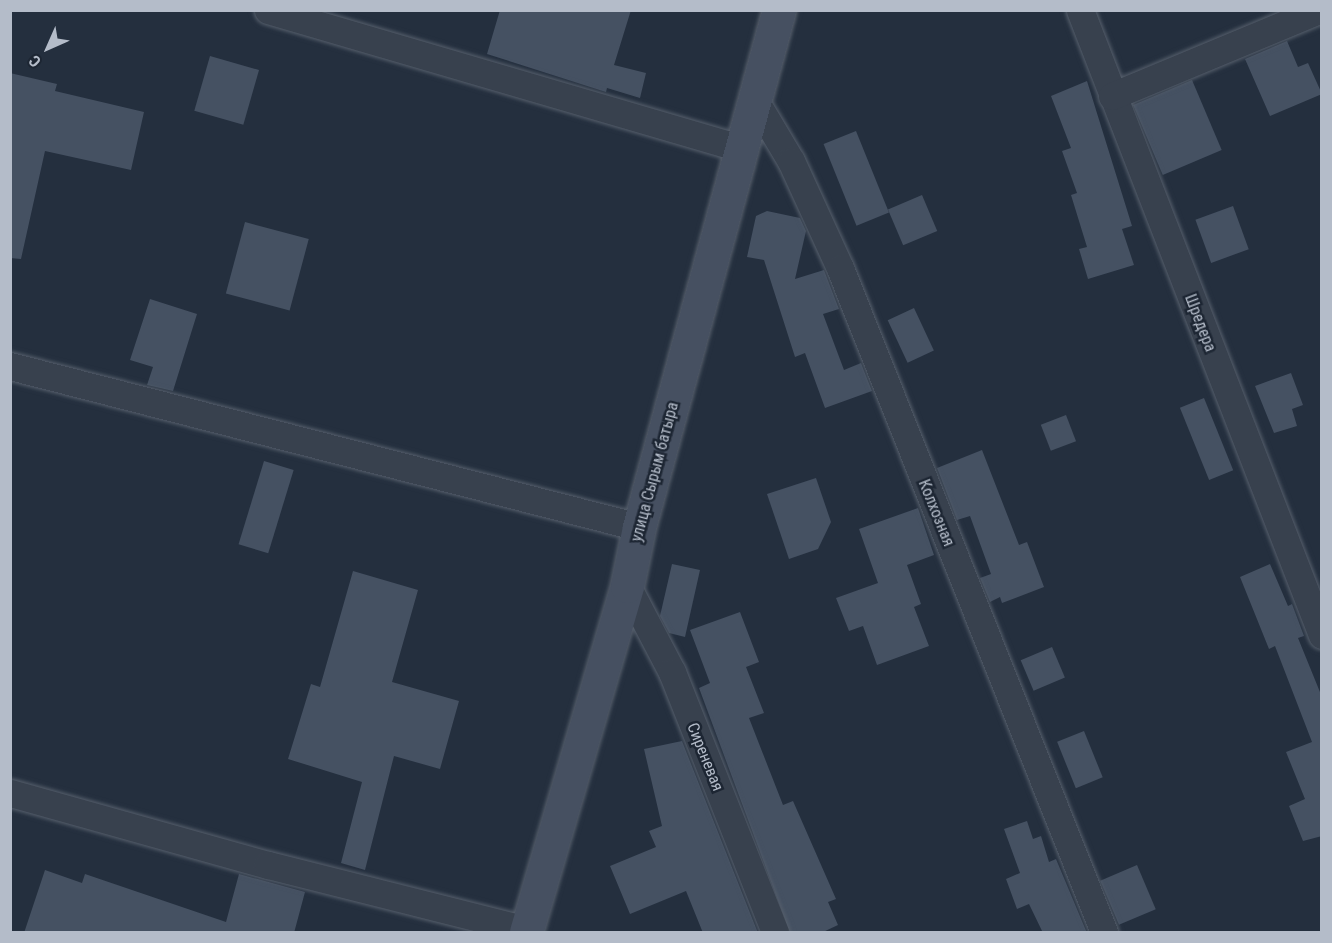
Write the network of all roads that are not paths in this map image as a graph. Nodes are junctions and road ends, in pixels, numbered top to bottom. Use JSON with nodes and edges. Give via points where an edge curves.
{"nodes":[{"id":1,"x":268,"y":10,"type":"edge"},
{"id":2,"x":779,"y":10,"type":"edge"},
{"id":3,"x":1080,"y":10,"type":"edge"},
{"id":4,"x":1319,"y":10,"type":"edge"},
{"id":5,"x":1112,"y":96,"type":"junction"},
{"id":6,"x":754,"y":99,"type":"junction"},
{"id":7,"x":741,"y":148,"type":"junction"},
{"id":8,"x":10,"y":366,"type":"edge"},
{"id":9,"x":639,"y":527,"type":"junction"},
{"id":10,"x":627,"y":586,"type":"junction"},
{"id":11,"x":1322,"y":635,"type":"edge"},
{"id":12,"x":10,"y":793,"type":"edge"},
{"id":13,"x":526,"y":931,"type":"edge"},
{"id":14,"x":775,"y":933,"type":"edge"},
{"id":15,"x":1104,"y":933,"type":"edge"}],
"edges":[{"from":1,"to":7,"type":"street"},
{"from":2,"to":6,"type":"street","name":"улица Сырым батыра"},
{"from":3,"to":5,"type":"street","name":"Шредера"},
{"from":4,"to":5,"type":"street"},
{"from":5,"to":11,"type":"street","name":"Шредера"},
{"from":6,"to":7,"type":"street","name":"улица Сырым батыра"},
{"from":6,"to":15,"type":"street","name":"Колхозная","via":[[791,161],[840,268]]},
{"from":7,"to":9,"type":"street","name":"улица Сырым батыра"},
{"from":8,"to":9,"type":"street"},
{"from":9,"to":10,"type":"street","name":"улица Сырым батыра"},
{"from":10,"to":13,"type":"street","name":"улица Сырым батыра"},
{"from":10,"to":14,"type":"street","name":"Сиреневая","via":[[672,672]]},
{"from":12,"to":13,"type":"street"}]}
